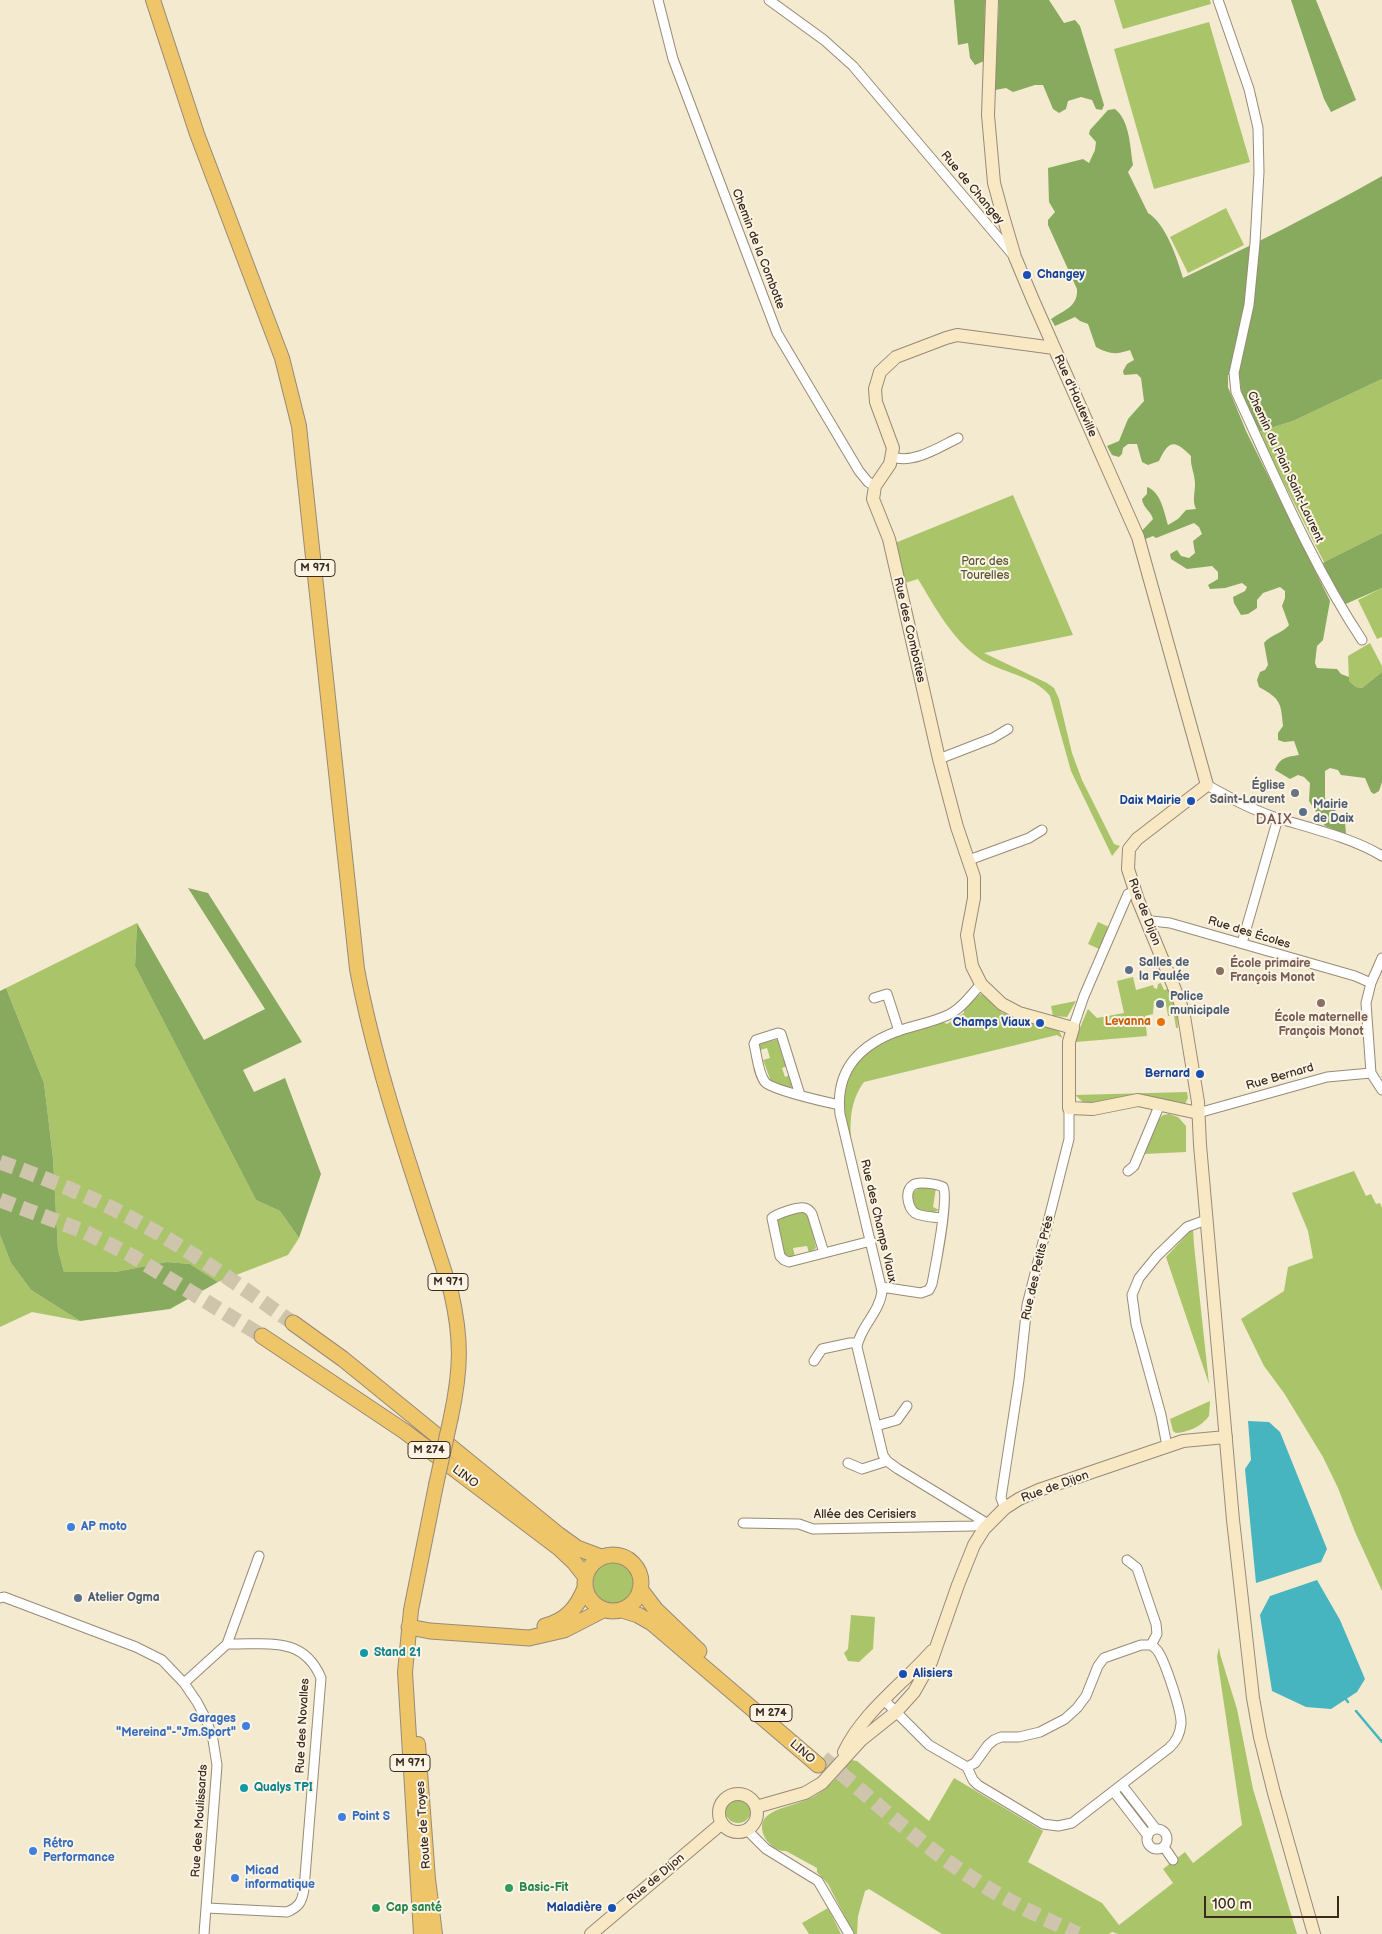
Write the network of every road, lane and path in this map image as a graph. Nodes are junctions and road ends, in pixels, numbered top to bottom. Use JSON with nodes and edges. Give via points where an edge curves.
{"nodes":[{"id":1,"x":154,"y":0,"type":"edge"},
{"id":2,"x":658,"y":0,"type":"edge"},
{"id":3,"x":769,"y":0,"type":"edge"},
{"id":4,"x":992,"y":0,"type":"edge"},
{"id":5,"x":1218,"y":0,"type":"edge"},
{"id":6,"x":1015,"y":257,"type":"junction"},
{"id":7,"x":1054,"y":348,"type":"junction"},
{"id":8,"x":958,"y":438,"type":"dead end"},
{"id":9,"x":892,"y":457,"type":"junction"},
{"id":10,"x":875,"y":486,"type":"junction"},
{"id":11,"x":1362,"y":640,"type":"dead end"},
{"id":12,"x":1008,"y":728,"type":"dead end"},
{"id":13,"x":939,"y":759,"type":"junction"},
{"id":14,"x":1207,"y":785,"type":"junction"},
{"id":15,"x":1278,"y":818,"type":"junction"},
{"id":16,"x":1042,"y":830,"type":"dead end"},
{"id":17,"x":1382,"y":856,"type":"edge"},
{"id":18,"x":969,"y":860,"type":"junction"},
{"id":19,"x":1137,"y":895,"type":"junction"},
{"id":20,"x":1148,"y":923,"type":"junction"},
{"id":21,"x":1242,"y":943,"type":"junction"},
{"id":22,"x":1382,"y":958,"type":"edge"},
{"id":23,"x":1371,"y":983,"type":"junction"},
{"id":24,"x":981,"y":984,"type":"junction"},
{"id":25,"x":874,"y":998,"type":"dead end"},
{"id":26,"x":1073,"y":1028,"type":"junction"},
{"id":27,"x":899,"y":1031,"type":"junction"},
{"id":28,"x":1371,"y":1073,"type":"junction"},
{"id":29,"x":1382,"y":1090,"type":"edge"},
{"id":30,"x":800,"y":1095,"type":"junction"},
{"id":31,"x":1160,"y":1104,"type":"junction"},
{"id":32,"x":839,"y":1105,"type":"junction"},
{"id":33,"x":1069,"y":1108,"type":"junction"},
{"id":34,"x":1198,"y":1113,"type":"junction"},
{"id":35,"x":1128,"y":1171,"type":"dead end"},
{"id":36,"x":942,"y":1218,"type":"junction"},
{"id":37,"x":1206,"y":1220,"type":"junction"},
{"id":38,"x":870,"y":1241,"type":"junction"},
{"id":39,"x":824,"y":1253,"type":"junction"},
{"id":40,"x":881,"y":1287,"type":"junction"},
{"id":41,"x":293,"y":1323,"type":"tunnel mouth"},
{"id":42,"x":262,"y":1336,"type":"tunnel mouth"},
{"id":43,"x":858,"y":1343,"type":"junction"},
{"id":44,"x":814,"y":1361,"type":"dead end"},
{"id":45,"x":907,"y":1406,"type":"dead end"},
{"id":46,"x":876,"y":1426,"type":"junction"},
{"id":47,"x":1226,"y":1437,"type":"junction"},
{"id":48,"x":1167,"y":1446,"type":"junction"},
{"id":49,"x":887,"y":1461,"type":"junction"},
{"id":50,"x":848,"y":1463,"type":"dead end"},
{"id":51,"x":1005,"y":1508,"type":"junction"},
{"id":52,"x":743,"y":1523,"type":"dead end"},
{"id":53,"x":988,"y":1524,"type":"junction"},
{"id":54,"x":259,"y":1556,"type":"dead end"},
{"id":55,"x":601,"y":1557,"type":"junction"},
{"id":56,"x":1127,"y":1560,"type":"dead end"},
{"id":57,"x":585,"y":1582,"type":"junction"},
{"id":58,"x":640,"y":1589,"type":"junction"},
{"id":59,"x":0,"y":1598,"type":"edge"},
{"id":60,"x":604,"y":1610,"type":"junction"},
{"id":61,"x":622,"y":1610,"type":"junction"},
{"id":62,"x":409,"y":1627,"type":"junction"},
{"id":63,"x":227,"y":1644,"type":"junction"},
{"id":64,"x":936,"y":1645,"type":"junction"},
{"id":65,"x":1151,"y":1645,"type":"junction"},
{"id":66,"x":184,"y":1683,"type":"junction"},
{"id":67,"x":884,"y":1700,"type":"junction"},
{"id":68,"x":896,"y":1712,"type":"junction"},
{"id":69,"x":838,"y":1765,"type":"junction"},
{"id":70,"x":967,"y":1767,"type":"junction"},
{"id":71,"x":1122,"y":1785,"type":"junction"},
{"id":72,"x":1114,"y":1792,"type":"junction"},
{"id":73,"x":756,"y":1807,"type":"junction"},
{"id":74,"x":722,"y":1824,"type":"junction"},
{"id":75,"x":1156,"y":1828,"type":"junction"},
{"id":76,"x":747,"y":1830,"type":"junction"},
{"id":77,"x":1148,"y":1836,"type":"junction"},
{"id":78,"x":1164,"y":1847,"type":"junction"},
{"id":79,"x":1173,"y":1860,"type":"dead end"},
{"id":80,"x":207,"y":1908,"type":"junction"},
{"id":81,"x":204,"y":1934,"type":"edge"},
{"id":82,"x":421,"y":1934,"type":"edge"},
{"id":83,"x":434,"y":1934,"type":"edge"},
{"id":84,"x":591,"y":1934,"type":"edge"},
{"id":85,"x":849,"y":1934,"type":"edge"},
{"id":86,"x":1314,"y":1934,"type":"edge"}],
"edges":[{"from":1,"to":62,"type":"main road","number":"M 971","bridge":true,"via":[[197,134],[282,358],[299,426],[357,969],[373,1046],[451,1292],[460,1336],[460,1365]]},
{"from":2,"to":10,"type":"street","name":"Chemin de la Combotte","via":[[674,59],[777,333],[859,472]]},
{"from":3,"to":6,"type":"street","name":"Rue de Changey","via":[[837,51],[868,82]]},
{"from":4,"to":6,"type":"street","name":"Rue d'Hauteville","via":[[990,153],[994,183]]},
{"from":5,"to":11,"type":"street","name":"Chemin du Plain Saint-Laurent","via":[[1249,89],[1258,128],[1254,252],[1249,305],[1234,373],[1236,392],[1322,575]]},
{"from":6,"to":7,"type":"street","name":"Rue d'Hauteville"},
{"from":7,"to":9,"type":"street","via":[[957,335],[896,357],[880,372],[875,388],[876,402],[893,448]]},
{"from":7,"to":14,"type":"street","name":"Rue d'Hauteville","via":[[1138,537]]},
{"from":8,"to":9,"type":"street","via":[[917,457],[901,460]]},
{"from":9,"to":10,"type":"street"},
{"from":10,"to":13,"type":"street","name":"Rue des Combottes","via":[[874,503],[888,539]]},
{"from":12,"to":13,"type":"street","via":[[993,738]]},
{"from":13,"to":18,"type":"street","name":"Rue des Combottes"},
{"from":14,"to":15,"type":"street","via":[[1246,806]]},
{"from":14,"to":19,"type":"street","name":"Rue de Dijon","via":[[1131,845],[1128,868]]},
{"from":15,"to":17,"type":"street","via":[[1309,826]]},
{"from":15,"to":21,"type":"street"},
{"from":16,"to":18,"type":"street"},
{"from":18,"to":24,"type":"street","name":"Rue des Combottes","via":[[975,890],[967,946]]},
{"from":19,"to":20,"type":"street","name":"Rue de Dijon"},
{"from":19,"to":26,"type":"street","via":[[1128,894]]},
{"from":20,"to":21,"type":"street","name":"Rue des Écoles","via":[[1170,923]]},
{"from":20,"to":34,"type":"street","name":"Rue de Dijon","via":[[1184,1016]]},
{"from":21,"to":23,"type":"street","name":"Rue des Écoles"},
{"from":22,"to":23,"type":"street"},
{"from":23,"to":28,"type":"street","via":[[1366,1003]]},
{"from":24,"to":26,"type":"street","name":"Rue des Combottes","via":[[1002,1004]]},
{"from":24,"to":27,"type":"street","name":"Rue des Champs Viaux","via":[[956,1011]]},
{"from":25,"to":27,"type":"street","via":[[887,994]]},
{"from":26,"to":33,"type":"street","name":"Rue des Petits Prés","via":[[1069,1042]]},
{"from":27,"to":32,"type":"street","name":"Rue des Champs Viaux","via":[[873,1042],[854,1058],[843,1078]]},
{"from":28,"to":29,"type":"street"},
{"from":28,"to":34,"type":"street","name":"Rue Bernard","via":[[1327,1077]]},
{"from":30,"to":30,"type":"street","via":[[765,1083],[754,1044],[756,1040],[778,1033],[783,1036]]},
{"from":30,"to":32,"type":"street"},
{"from":31,"to":33,"type":"street","via":[[1138,1100],[1092,1109]]},
{"from":31,"to":34,"type":"street"},
{"from":31,"to":35,"type":"street","via":[[1134,1166]]},
{"from":32,"to":38,"type":"street","name":"Rue des Champs Viaux"},
{"from":33,"to":51,"type":"street","name":"Rue des Petits Prés","via":[[1068,1139],[1027,1305],[1001,1498]]},
{"from":34,"to":37,"type":"street","name":"Rue de Dijon"},
{"from":36,"to":36,"type":"street","via":[[946,1192],[943,1187],[913,1184],[908,1193],[912,1210],[920,1215]]},
{"from":36,"to":40,"type":"street","via":[[929,1290],[921,1293]]},
{"from":37,"to":47,"type":"street","name":"Rue de Dijon"},
{"from":37,"to":48,"type":"street","via":[[1187,1227],[1148,1266],[1132,1295],[1136,1324]]},
{"from":38,"to":39,"type":"street"},
{"from":38,"to":40,"type":"street","name":"Rue des Champs Viaux"},
{"from":39,"to":39,"type":"street","via":[[789,1262],[784,1260],[780,1256],[772,1218],[777,1214],[808,1209]]},
{"from":40,"to":43,"type":"street","name":"Rue des Champs Viaux","via":[[879,1303]]},
{"from":41,"to":55,"type":"highway","name":"LINO","number":"M 274","via":[[343,1359],[559,1535],[577,1548]]},
{"from":42,"to":57,"type":"highway","name":"LINO","number":"M 274","via":[[404,1431],[559,1548],[574,1562]]},
{"from":43,"to":44,"type":"street","via":[[822,1349]]},
{"from":43,"to":46,"type":"street","via":[[857,1352]]},
{"from":45,"to":46,"type":"street","via":[[897,1420]]},
{"from":46,"to":49,"type":"street"},
{"from":47,"to":48,"type":"street","name":"Rue de Dijon","via":[[1190,1439]]},
{"from":47,"to":86,"type":"street","via":[[1253,1698],[1274,1793]]},
{"from":48,"to":51,"type":"street","name":"Rue de Dijon","via":[[1039,1490]]},
{"from":49,"to":50,"type":"street","via":[[862,1469]]},
{"from":49,"to":53,"type":"street"},
{"from":51,"to":53,"type":"street","name":"Rue de Dijon"},
{"from":52,"to":53,"type":"street","name":"Allée des Cerisiers","via":[[799,1524],[813,1529]]},
{"from":53,"to":64,"type":"street","name":"Rue de Dijon","via":[[974,1545]]},
{"from":54,"to":63,"type":"street"},
{"from":55,"to":57,"type":"highway","via":[[592,1563]]},
{"from":55,"to":58,"type":"highway","name":"LINO","via":[[615,1554],[629,1559],[638,1570]]},
{"from":56,"to":65,"type":"street","via":[[1137,1568],[1156,1624],[1157,1634]]},
{"from":57,"to":60,"type":"highway","name":"LINO","via":[[592,1603]]},
{"from":57,"to":62,"type":"highway","via":[[576,1607],[557,1623],[522,1628],[435,1621]]},
{"from":58,"to":61,"type":"highway","via":[[634,1602]]},
{"from":58,"to":61,"type":"highway","name":"LINO","number":"M 274","via":[[670,1624],[820,1761],[652,1623]]},
{"from":59,"to":66,"type":"street","name":"Rue des Moulissards","via":[[136,1646],[162,1660]]},
{"from":60,"to":61,"type":"highway","name":"LINO"},
{"from":60,"to":62,"type":"highway","via":[[564,1630],[528,1638]]},
{"from":62,"to":82,"type":"main road","number":"M 971","via":[[405,1672]]},
{"from":62,"to":83,"type":"main road","name":"Route de Troyes","number":"M 971"},
{"from":63,"to":66,"type":"street"},
{"from":63,"to":80,"type":"street","name":"Rue des Novalles","via":[[282,1645],[297,1649],[307,1655],[321,1678],[302,1900],[297,1908],[287,1912]]},
{"from":64,"to":67,"type":"street","name":"Rue de Dijon"},
{"from":64,"to":68,"type":"street","name":"Rue de Dijon","via":[[920,1683]]},
{"from":65,"to":70,"type":"street","via":[[1141,1645],[1104,1658],[1086,1696],[1065,1719],[1040,1732],[994,1740],[975,1763]]},
{"from":65,"to":71,"type":"street","via":[[1162,1659],[1180,1712],[1181,1727],[1172,1745]]},
{"from":66,"to":80,"type":"street","name":"Rue des Moulissards","via":[[197,1702],[214,1740],[216,1763]]},
{"from":67,"to":68,"type":"street"},
{"from":67,"to":69,"type":"street","name":"Rue de Dijon","via":[[855,1732]]},
{"from":68,"to":69,"type":"street","name":"Rue de Dijon","via":[[861,1740]]},
{"from":68,"to":70,"type":"street","via":[[929,1745]]},
{"from":69,"to":73,"type":"street","name":"Rue de Dijon","via":[[822,1783],[809,1791]]},
{"from":70,"to":72,"type":"street","via":[[978,1785],[1033,1819],[1053,1826],[1072,1822]]},
{"from":71,"to":72,"type":"street"},
{"from":71,"to":75,"type":"street"},
{"from":72,"to":77,"type":"street"},
{"from":73,"to":74,"type":"street","via":[[742,1794],[729,1796],[718,1812]]},
{"from":73,"to":76,"type":"street","via":[[756,1820]]},
{"from":74,"to":76,"type":"street","via":[[736,1833]]},
{"from":74,"to":84,"type":"street","name":"Rue de Dijon"},
{"from":75,"to":77,"type":"street"},
{"from":75,"to":78,"type":"street","via":[[1167,1835]]},
{"from":76,"to":85,"type":"street","via":[[766,1849],[818,1881]]},
{"from":77,"to":78,"type":"street","via":[[1151,1847]]},
{"from":78,"to":79,"type":"street"},
{"from":80,"to":81,"type":"street","name":"Rue des Moulissards"}]}
